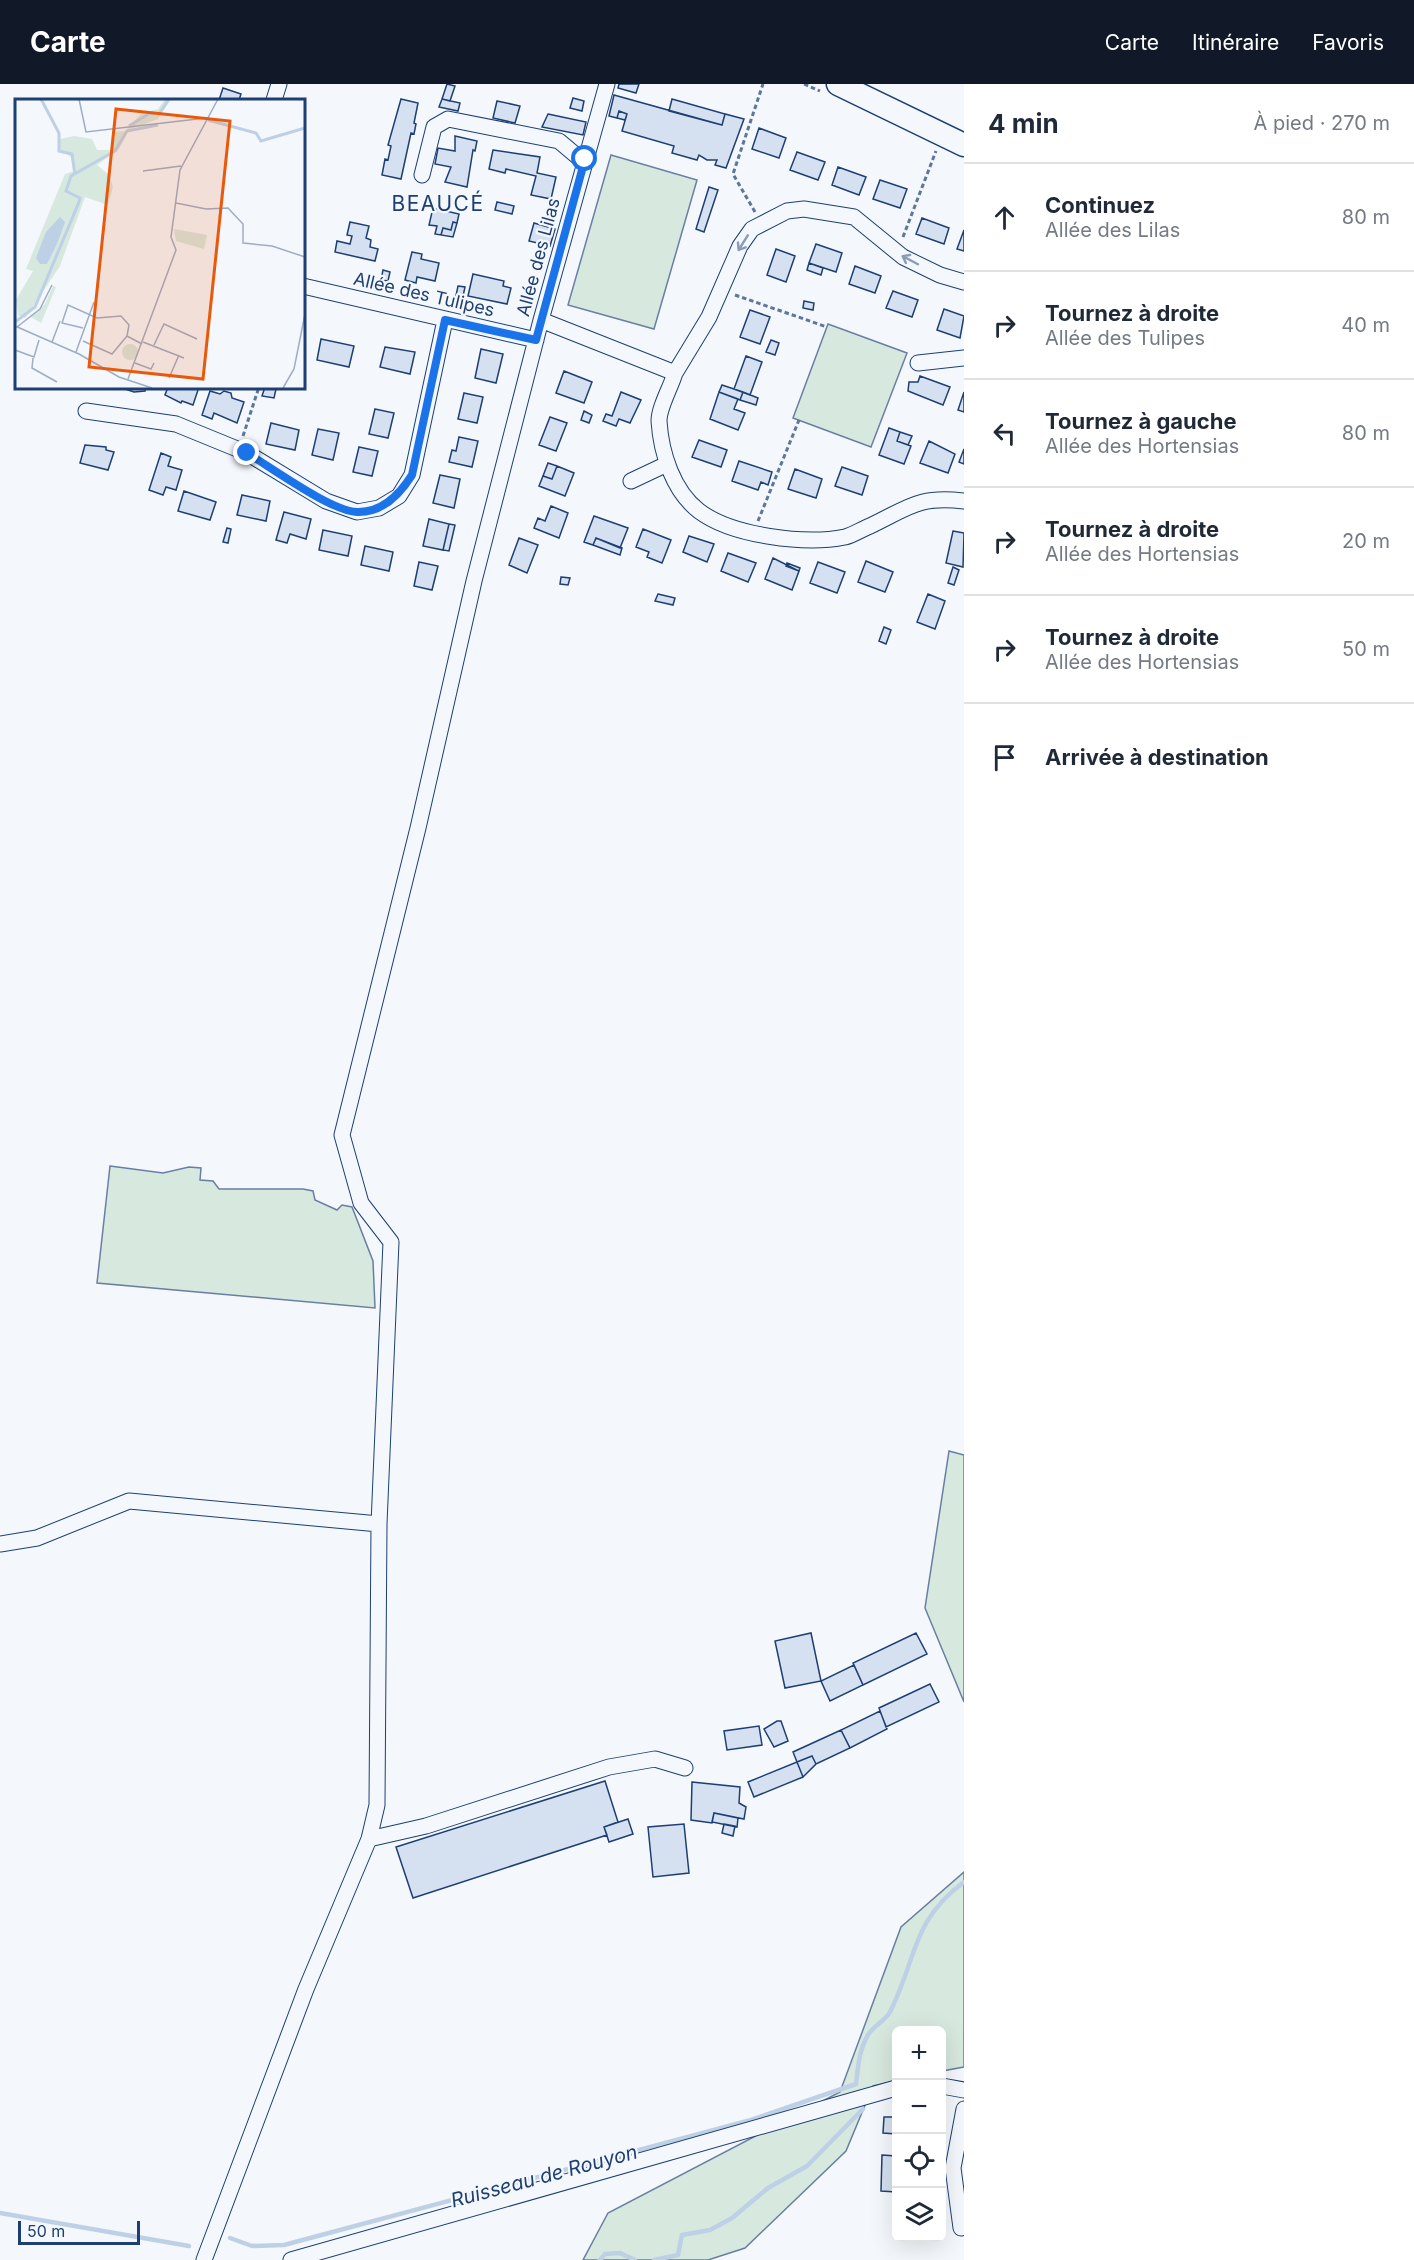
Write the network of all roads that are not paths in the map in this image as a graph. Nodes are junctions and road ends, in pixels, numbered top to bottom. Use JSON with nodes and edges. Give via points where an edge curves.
{"nodes":[{"id":1,"x":279,"y":84,"type":"edge"},
{"id":2,"x":607,"y":84,"type":"edge"},
{"id":3,"x":838,"y":84,"type":"edge"},
{"id":4,"x":274,"y":99,"type":"edge"},
{"id":5,"x":964,"y":145,"type":"edge"},
{"id":6,"x":585,"y":159,"type":"junction"},
{"id":7,"x":422,"y":175,"type":"dead end"},
{"id":8,"x":964,"y":282,"type":"edge"},
{"id":9,"x":304,"y":286,"type":"edge"},
{"id":10,"x":445,"y":320,"type":"junction"},
{"id":11,"x":541,"y":320,"type":"junction"},
{"id":12,"x":536,"y":340,"type":"junction"},
{"id":13,"x":964,"y":358,"type":"edge"},
{"id":14,"x":918,"y":363,"type":"dead end"},
{"id":15,"x":675,"y":374,"type":"junction"},
{"id":16,"x":86,"y":411,"type":"dead end"},
{"id":17,"x":667,"y":464,"type":"junction"},
{"id":18,"x":631,"y":481,"type":"dead end"},
{"id":19,"x":964,"y":501,"type":"edge"},
{"id":20,"x":380,"y":1524,"type":"junction"},
{"id":21,"x":0,"y":1544,"type":"edge"},
{"id":22,"x":685,"y":1768,"type":"dead end"},
{"id":23,"x":369,"y":1839,"type":"junction"},
{"id":24,"x":946,"y":2087,"type":"edge"},
{"id":25,"x":892,"y":2089,"type":"edge"},
{"id":26,"x":964,"y":2090,"type":"edge"},
{"id":27,"x":964,"y":2109,"type":"edge"},
{"id":28,"x":961,"y":2229,"type":"dead end"},
{"id":29,"x":204,"y":2260,"type":"edge"},
{"id":30,"x":291,"y":2260,"type":"edge"}],
"edges":[{"from":1,"to":4,"type":"street"},
{"from":2,"to":6,"type":"street","name":"Allée des Lilas"},
{"from":3,"to":5,"type":"main road"},
{"from":6,"to":7,"type":"street","via":[[559,141],[448,119],[434,127]]},
{"from":6,"to":11,"type":"street","name":"Allée des Lilas"},
{"from":8,"to":15,"type":"street","one_way":true,"via":[[940,275],[897,252],[854,217],[787,210],[752,229],[740,246],[710,317]]},
{"from":9,"to":10,"type":"street","name":"Allée des Tulipes"},
{"from":10,"to":12,"type":"street","name":"Allée des Tulipes"},
{"from":10,"to":16,"type":"street","via":[[412,475],[399,496],[379,508],[357,512],[326,501],[238,449],[176,424]]},
{"from":11,"to":12,"type":"street","name":"Allée des Lilas"},
{"from":11,"to":15,"type":"street"},
{"from":12,"to":20,"type":"street","name":"Allée des Lilas","via":[[474,581],[342,1135],[361,1203],[391,1242]]},
{"from":13,"to":14,"type":"street"},
{"from":15,"to":17,"type":"street","via":[[659,419]]},
{"from":17,"to":18,"type":"street"},
{"from":17,"to":19,"type":"street","via":[[699,511],[753,533],[795,540],[846,537],[907,505],[936,498]]},
{"from":20,"to":21,"type":"street","via":[[129,1501],[37,1538]]},
{"from":20,"to":23,"type":"street","name":"Allée des Lilas","via":[[377,1805]]},
{"from":22,"to":23,"type":"street","via":[[655,1759],[609,1767],[426,1826]]},
{"from":23,"to":29,"type":"street","name":"Allée des Lilas","via":[[306,1989]]},
{"from":24,"to":26,"type":"street"},
{"from":25,"to":30,"type":"street"},
{"from":27,"to":28,"type":"street","via":[[953,2169]]}]}
